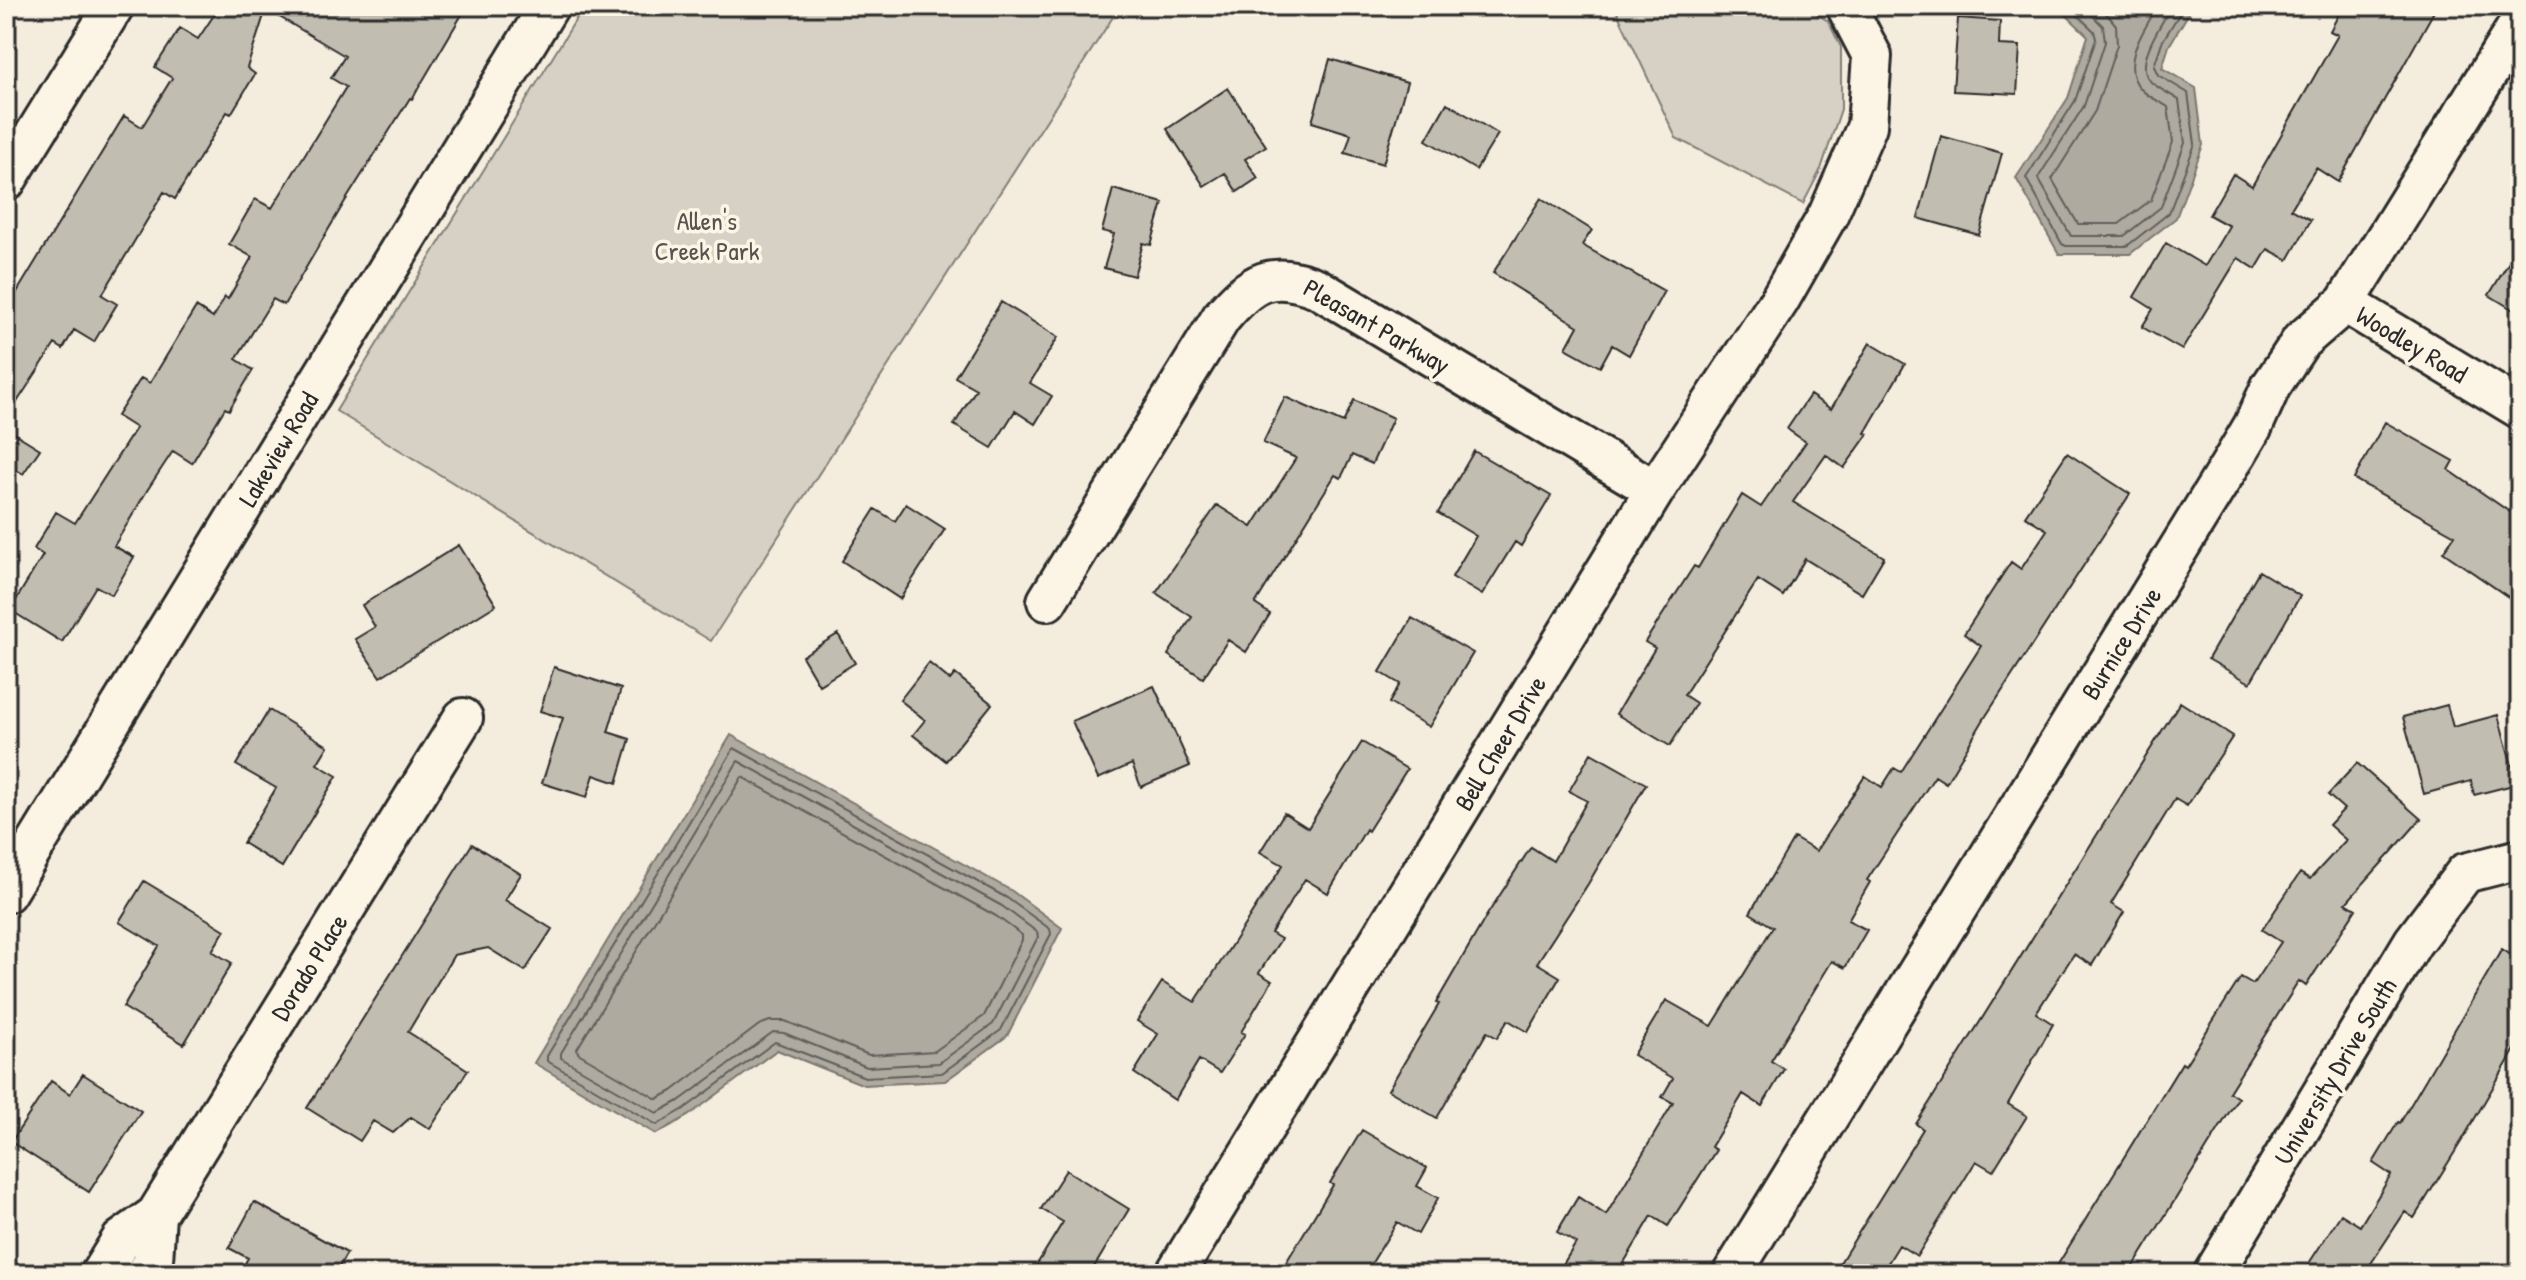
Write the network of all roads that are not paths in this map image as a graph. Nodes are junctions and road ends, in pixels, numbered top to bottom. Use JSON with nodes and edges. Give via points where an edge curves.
{"nodes":[{"id":1,"x":114,"y":6,"type":"edge"},
{"id":2,"x":549,"y":6,"type":"edge"},
{"id":3,"x":1846,"y":6,"type":"edge"},
{"id":4,"x":2520,"y":22,"type":"edge"},
{"id":5,"x":6,"y":181,"type":"edge"},
{"id":6,"x":2345,"y":303,"type":"junction"},
{"id":7,"x":2520,"y":409,"type":"edge"},
{"id":8,"x":1655,"y":490,"type":"junction"},
{"id":9,"x":1047,"y":601,"type":"dead end"},
{"id":10,"x":463,"y":718,"type":"dead end"},
{"id":11,"x":2520,"y":859,"type":"edge"},
{"id":12,"x":6,"y":893,"type":"edge"},
{"id":13,"x":156,"y":1215,"type":"junction"},
{"id":14,"x":100,"y":1274,"type":"edge"},
{"id":15,"x":145,"y":1274,"type":"edge"},
{"id":16,"x":1175,"y":1274,"type":"edge"},
{"id":17,"x":1732,"y":1274,"type":"edge"},
{"id":18,"x":2213,"y":1274,"type":"edge"}],
"edges":[{"from":1,"to":5,"type":"street"},
{"from":2,"to":12,"type":"street","name":"Lakeview Road"},
{"from":3,"to":8,"type":"street","name":"Bell Cheer Drive","via":[[1872,56],[1867,126],[1828,215],[1779,301]]},
{"from":4,"to":6,"type":"street","name":"Burnice Drive"},
{"from":6,"to":7,"type":"street","name":"Woodley Road"},
{"from":6,"to":17,"type":"street","name":"Burnice Drive","via":[[2301,341],[2271,386],[2230,465]]},
{"from":8,"to":9,"type":"street","name":"Pleasant Parkway","via":[[1317,288],[1294,279],[1263,280],[1221,318]]},
{"from":8,"to":16,"type":"street","name":"Bell Cheer Drive"},
{"from":10,"to":13,"type":"street","name":"Dorado Place"},
{"from":11,"to":18,"type":"street","name":"University Drive South","via":[[2465,873],[2413,942]]},
{"from":13,"to":14,"type":"street","name":"Dorado Place","via":[[121,1240]]},
{"from":13,"to":15,"type":"street","name":"Dorado Place","via":[[153,1261]]}]}
